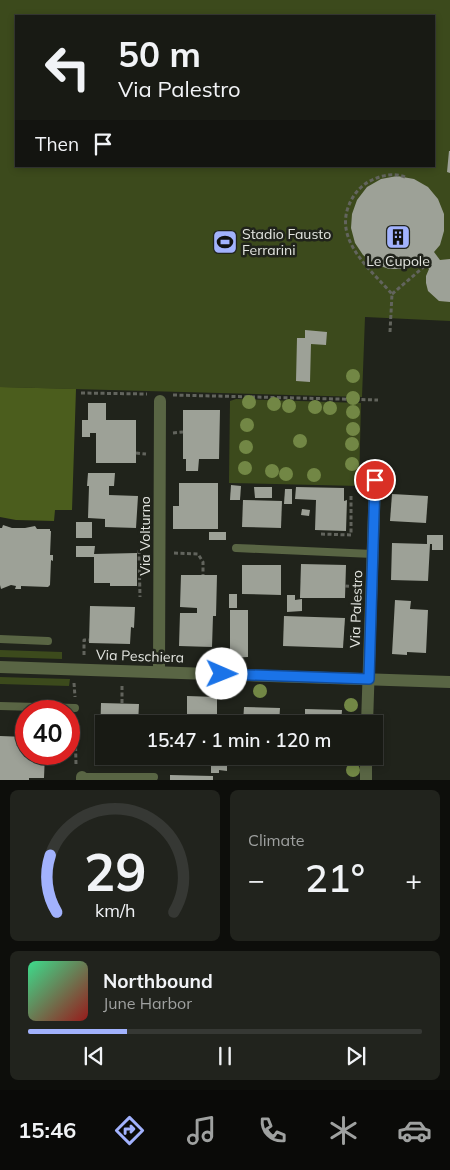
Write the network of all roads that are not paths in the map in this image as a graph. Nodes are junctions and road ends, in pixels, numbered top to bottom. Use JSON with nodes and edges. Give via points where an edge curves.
{"nodes":[{"id":1,"x":165,"y":398,"type":"road end"},
{"id":2,"x":375,"y":480,"type":"dead end"},
{"id":3,"x":236,"y":548,"type":"dead end"},
{"id":4,"x":373,"y":554,"type":"junction"},
{"id":5,"x":0,"y":639,"type":"edge"},
{"id":6,"x":48,"y":641,"type":"dead end"},
{"id":7,"x":0,"y":667,"type":"edge"},
{"id":8,"x":159,"y":672,"type":"junction"},
{"id":9,"x":369,"y":679,"type":"junction"},
{"id":10,"x":450,"y":682,"type":"edge"},
{"id":11,"x":0,"y":706,"type":"edge"},
{"id":12,"x":15,"y":706,"type":"edge"},
{"id":13,"x":368,"y":715,"type":"edge"},
{"id":14,"x":366,"y":765,"type":"edge"},
{"id":15,"x":154,"y":776,"type":"dead end"},
{"id":16,"x":82,"y":778,"type":"edge"},
{"id":17,"x":366,"y":780,"type":"edge"}],
"edges":[{"from":1,"to":8,"type":"street","name":"Via Volturno"},
{"from":2,"to":4,"type":"street","name":"Via Palestro"},
{"from":3,"to":4,"type":"lane","name":"Via Palestro"},
{"from":4,"to":9,"type":"street","name":"Via Palestro"},
{"from":5,"to":6,"type":"lane"},
{"from":7,"to":8,"type":"street","name":"Via Peschiera"},
{"from":8,"to":9,"type":"street","name":"Via Peschiera"},
{"from":9,"to":10,"type":"street","name":"Via Peschiera"},
{"from":9,"to":13,"type":"street","name":"Via Palestro"},
{"from":11,"to":12,"type":"lane"},
{"from":14,"to":17,"type":"street"},
{"from":15,"to":16,"type":"lane"}]}
